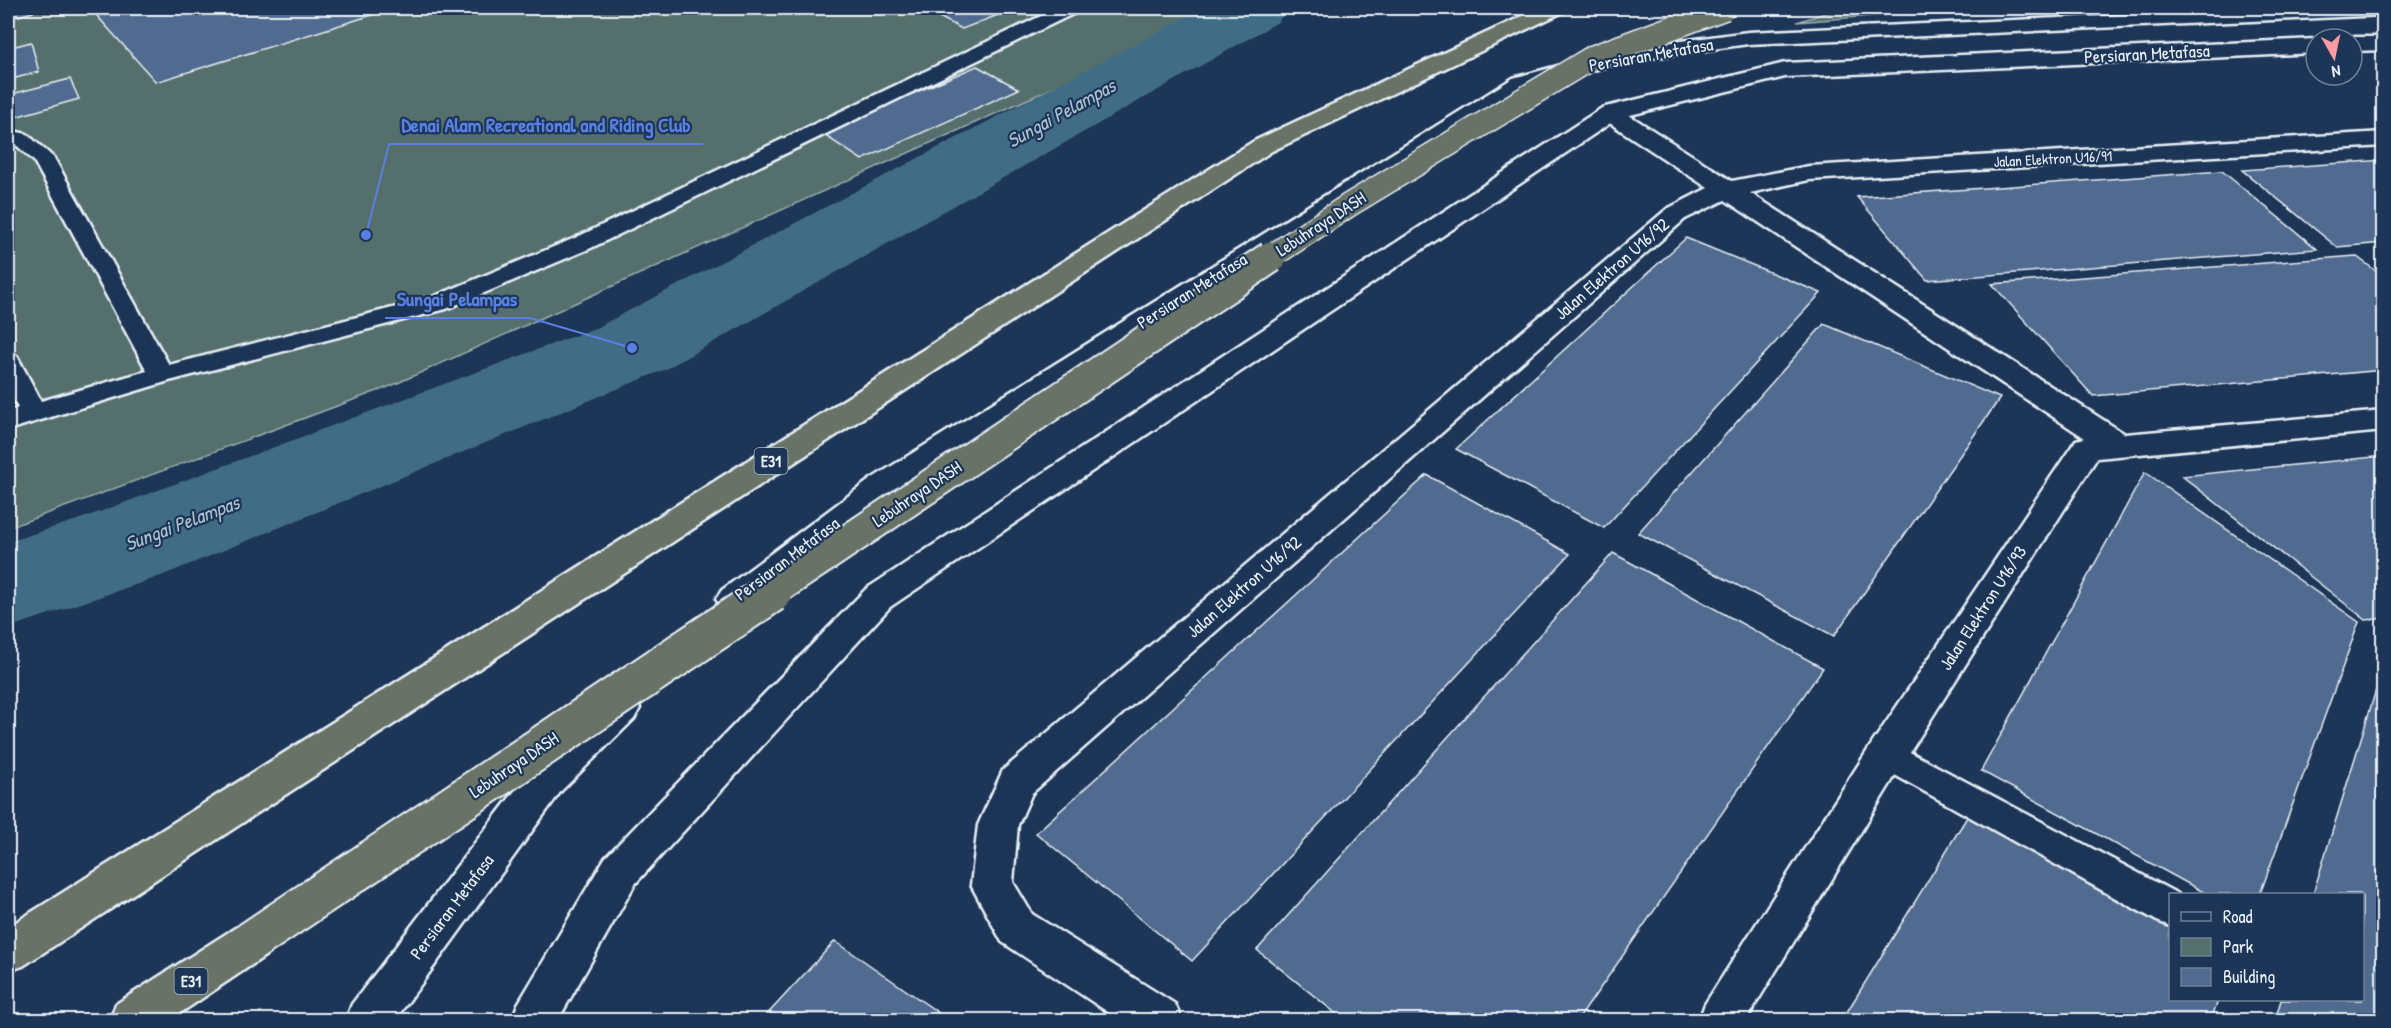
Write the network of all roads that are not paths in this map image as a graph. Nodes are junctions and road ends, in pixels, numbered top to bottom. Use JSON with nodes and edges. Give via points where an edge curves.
{"nodes":[{"id":1,"x":1071,"y":8,"type":"edge"},
{"id":2,"x":1556,"y":8,"type":"edge"},
{"id":3,"x":1725,"y":8,"type":"edge"},
{"id":4,"x":2384,"y":9,"type":"edge"},
{"id":5,"x":2384,"y":43,"type":"edge"},
{"id":6,"x":2364,"y":44,"type":"edge"},
{"id":7,"x":2304,"y":47,"type":"edge"},
{"id":8,"x":1610,"y":113,"type":"junction"},
{"id":9,"x":8,"y":136,"type":"edge"},
{"id":10,"x":2384,"y":140,"type":"edge"},
{"id":11,"x":1725,"y":190,"type":"junction"},
{"id":12,"x":8,"y":362,"type":"edge"},
{"id":13,"x":162,"y":375,"type":"junction"},
{"id":14,"x":33,"y":412,"type":"junction"},
{"id":15,"x":8,"y":421,"type":"edge"},
{"id":16,"x":2384,"y":422,"type":"edge"},
{"id":17,"x":2119,"y":445,"type":"junction"},
{"id":18,"x":1887,"y":754,"type":"junction"},
{"id":19,"x":2169,"y":908,"type":"edge"},
{"id":20,"x":8,"y":951,"type":"edge"},
{"id":21,"x":132,"y":1020,"type":"edge"},
{"id":22,"x":368,"y":1020,"type":"edge"},
{"id":23,"x":534,"y":1020,"type":"edge"},
{"id":24,"x":1159,"y":1020,"type":"edge"},
{"id":25,"x":1721,"y":1020,"type":"edge"}],
"edges":[{"from":1,"to":13,"type":"lane","via":[[583,243],[437,304]]},
{"from":2,"to":20,"type":"highway","number":"E31","via":[[1263,146]]},
{"from":3,"to":21,"type":"highway","name":"Lebuhraya DASH","number":"E31","bridge":true,"via":[[1593,57],[1349,205]]},
{"from":4,"to":22,"type":"street","name":"Persiaran Metafasa","via":[[1748,38],[1622,56],[1521,83],[882,487],[728,603],[547,779]]},
{"from":5,"to":6,"type":"street"},
{"from":7,"to":8,"type":"street","name":"Persiaran Metafasa","via":[[1785,70]]},
{"from":8,"to":11,"type":"street"},
{"from":8,"to":23,"type":"street","name":"Persiaran Metafasa","via":[[878,598],[620,871]]},
{"from":9,"to":13,"type":"lane","via":[[20,138],[43,158]]},
{"from":10,"to":11,"type":"street","name":"Jalan Elektron U16/91","via":[[1809,173]]},
{"from":11,"to":17,"type":"street"},
{"from":11,"to":24,"type":"street","name":"Jalan Elektron U16/92","via":[[1676,214],[1017,782],[998,825],[992,885],[1017,928]]},
{"from":12,"to":14,"type":"lane"},
{"from":13,"to":14,"type":"lane"},
{"from":14,"to":15,"type":"lane"},
{"from":16,"to":17,"type":"street","name":"Jalan Elektron U16/93"},
{"from":17,"to":18,"type":"street","name":"Jalan Elektron U16/93","via":[[2087,448]]},
{"from":18,"to":19,"type":"lane"},
{"from":18,"to":25,"type":"street","name":"Jalan Elektron U16/93"}]}
